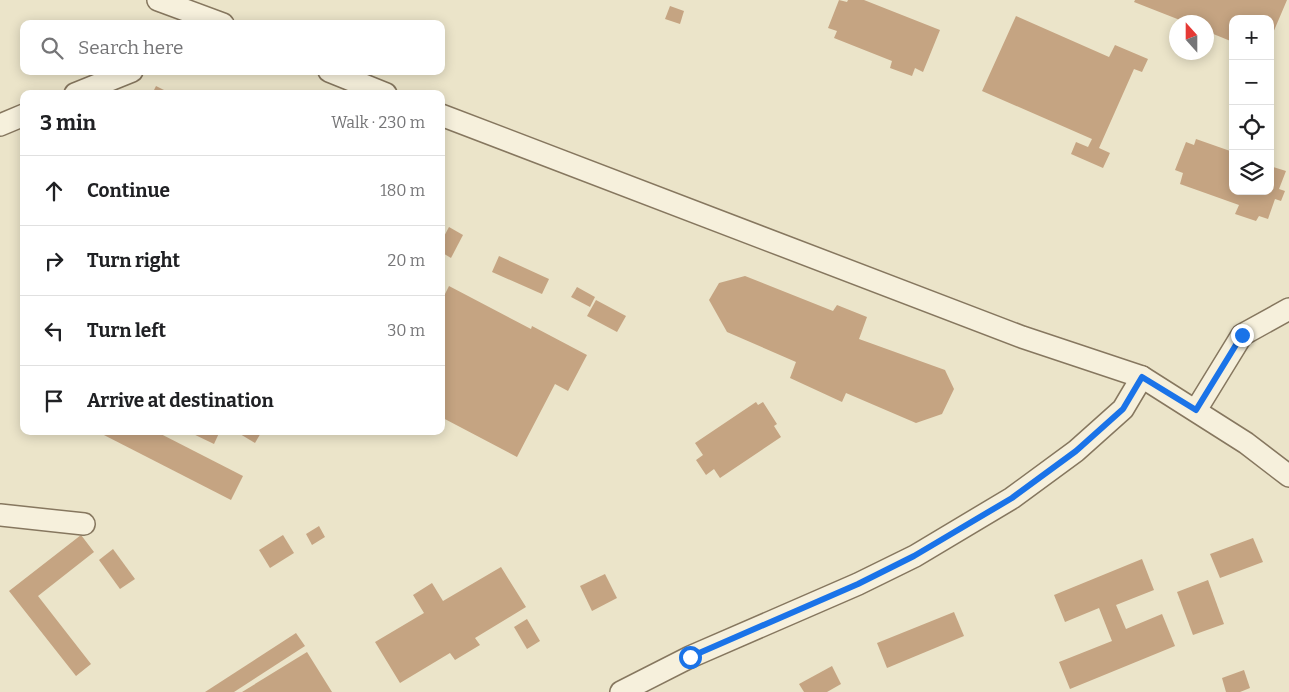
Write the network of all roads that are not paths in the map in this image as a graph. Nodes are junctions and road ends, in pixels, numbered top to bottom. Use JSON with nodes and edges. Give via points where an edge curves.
{"nodes":[{"id":1,"x":158,"y":0,"type":"edge"},
{"id":2,"x":212,"y":20,"type":"edge"},
{"id":3,"x":122,"y":75,"type":"edge"},
{"id":4,"x":339,"y":75,"type":"edge"},
{"id":5,"x":85,"y":90,"type":"edge"},
{"id":6,"x":376,"y":90,"type":"edge"},
{"id":7,"x":20,"y":117,"type":"edge"},
{"id":8,"x":445,"y":117,"type":"edge"},
{"id":9,"x":0,"y":125,"type":"edge"},
{"id":10,"x":1289,"y":310,"type":"edge"},
{"id":11,"x":1142,"y":377,"type":"junction"},
{"id":12,"x":1196,"y":410,"type":"junction"},
{"id":13,"x":1289,"y":476,"type":"edge"},
{"id":14,"x":0,"y":515,"type":"edge"},
{"id":15,"x":84,"y":524,"type":"dead end"},
{"id":16,"x":621,"y":692,"type":"edge"}],
"edges":[{"from":1,"to":2,"type":"street"},
{"from":3,"to":5,"type":"street"},
{"from":4,"to":6,"type":"street"},
{"from":7,"to":9,"type":"street"},
{"from":8,"to":11,"type":"street","via":[[1022,337]]},
{"from":10,"to":12,"type":"street","via":[[1242,335]]},
{"from":11,"to":12,"type":"street"},
{"from":11,"to":16,"type":"street","via":[[1123,409],[1076,451],[1012,498],[914,556],[866,580],[690,657]]},
{"from":12,"to":13,"type":"street"},
{"from":14,"to":15,"type":"street"}]}
